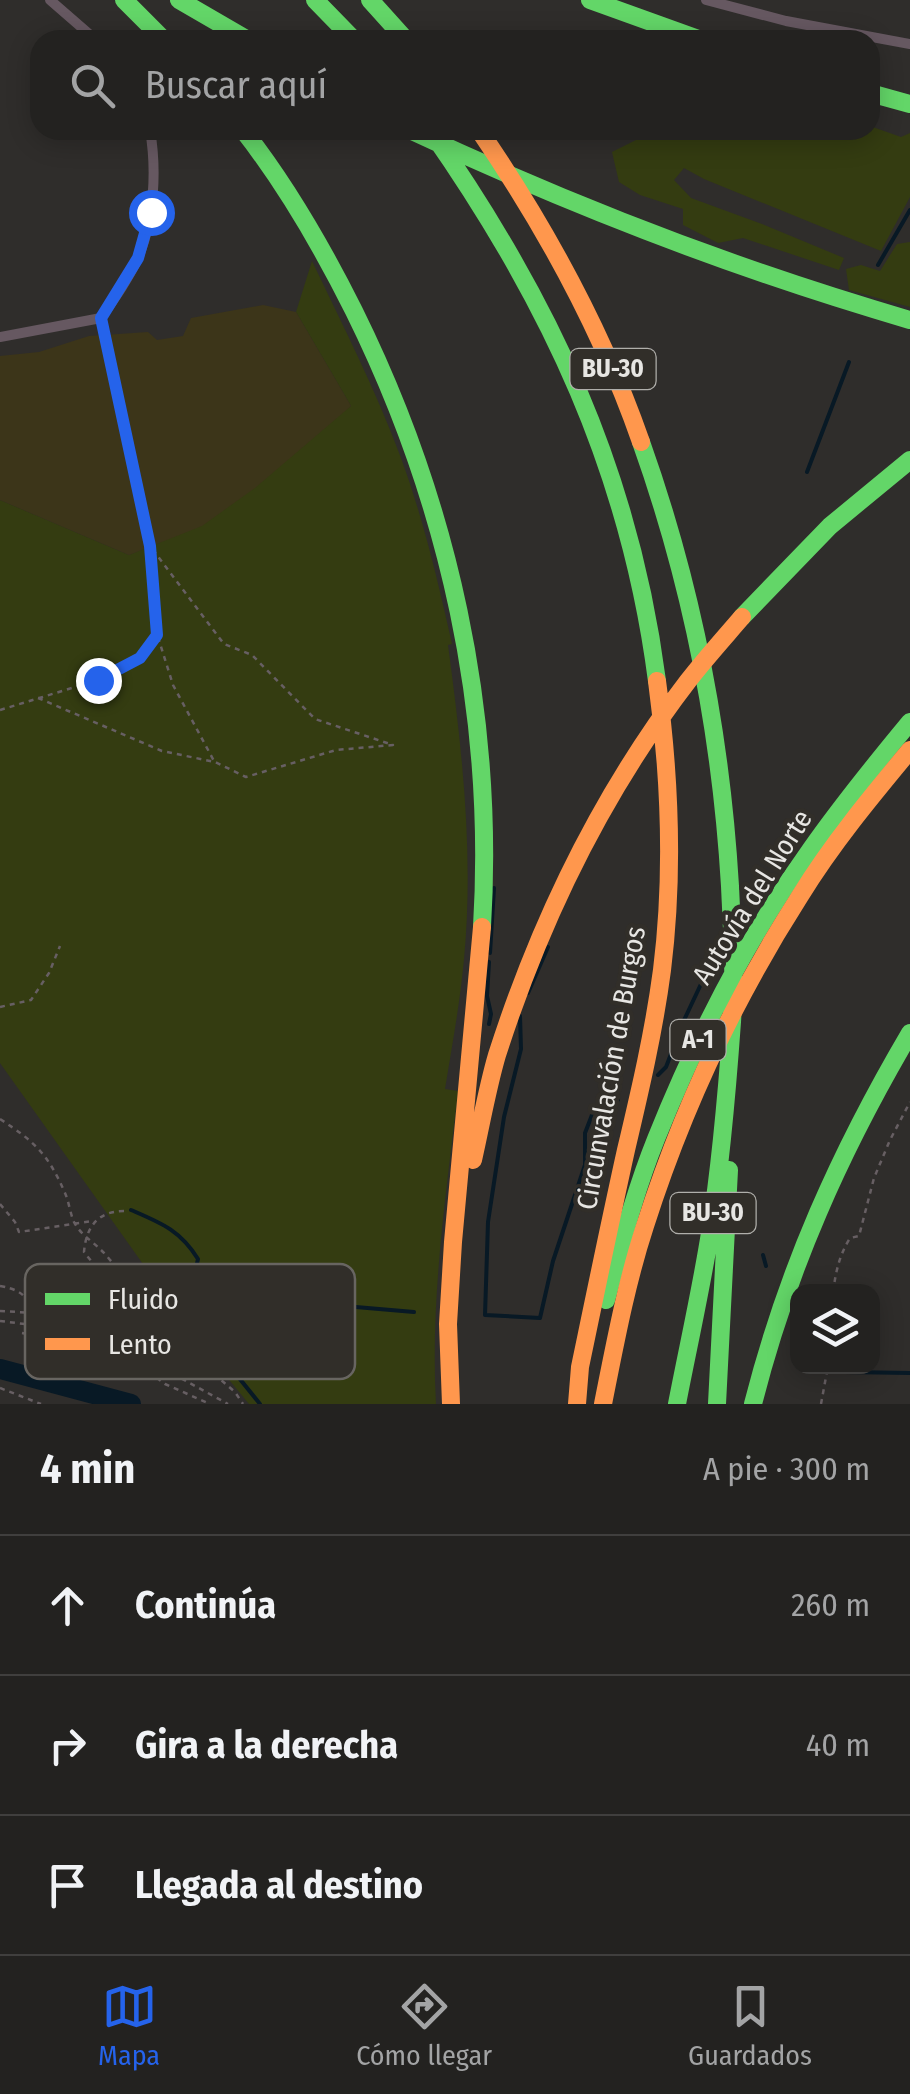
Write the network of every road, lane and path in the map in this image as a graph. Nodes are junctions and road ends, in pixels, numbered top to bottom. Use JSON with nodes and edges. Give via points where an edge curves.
{"nodes":[{"id":1,"x":50,"y":0,"type":"edge"},
{"id":2,"x":124,"y":0,"type":"edge"},
{"id":3,"x":179,"y":0,"type":"edge"},
{"id":4,"x":315,"y":0,"type":"edge"},
{"id":5,"x":370,"y":0,"type":"edge"},
{"id":6,"x":590,"y":0,"type":"edge"},
{"id":7,"x":706,"y":0,"type":"edge"},
{"id":8,"x":84,"y":30,"type":"edge"},
{"id":9,"x":154,"y":30,"type":"edge"},
{"id":10,"x":231,"y":30,"type":"edge"},
{"id":11,"x":344,"y":30,"type":"edge"},
{"id":12,"x":397,"y":30,"type":"edge"},
{"id":13,"x":673,"y":30,"type":"edge"},
{"id":14,"x":835,"y":30,"type":"edge"},
{"id":15,"x":880,"y":38,"type":"edge"},
{"id":16,"x":910,"y":44,"type":"edge"},
{"id":17,"x":880,"y":96,"type":"edge"},
{"id":18,"x":910,"y":104,"type":"edge"},
{"id":19,"x":151,"y":140,"type":"edge"},
{"id":20,"x":251,"y":140,"type":"edge"},
{"id":21,"x":431,"y":140,"type":"edge"},
{"id":22,"x":437,"y":140,"type":"edge"},
{"id":23,"x":486,"y":140,"type":"edge"},
{"id":24,"x":101,"y":318,"type":"junction"},
{"id":25,"x":910,"y":320,"type":"edge"},
{"id":26,"x":0,"y":336,"type":"edge"},
{"id":27,"x":910,"y":460,"type":"edge"},
{"id":28,"x":150,"y":546,"type":"junction"},
{"id":29,"x":157,"y":635,"type":"junction"},
{"id":30,"x":38,"y":698,"type":"junction"},
{"id":31,"x":0,"y":710,"type":"edge"},
{"id":32,"x":910,"y":722,"type":"edge"},
{"id":33,"x":910,"y":750,"type":"edge"},
{"id":34,"x":215,"y":762,"type":"junction"},
{"id":35,"x":60,"y":946,"type":"dead end"},
{"id":36,"x":0,"y":1008,"type":"edge"},
{"id":37,"x":732,"y":1020,"type":"junction"},
{"id":38,"x":910,"y":1033,"type":"edge"},
{"id":39,"x":910,"y":1102,"type":"edge"},
{"id":40,"x":0,"y":1119,"type":"edge"},
{"id":41,"x":0,"y":1204,"type":"edge"},
{"id":42,"x":124,"y":1211,"type":"dead end"},
{"id":43,"x":94,"y":1221,"type":"junction"},
{"id":44,"x":75,"y":1223,"type":"junction"},
{"id":45,"x":85,"y":1237,"type":"junction"},
{"id":46,"x":94,"y":1264,"type":"edge"},
{"id":47,"x":112,"y":1264,"type":"edge"},
{"id":48,"x":834,"y":1284,"type":"edge"},
{"id":49,"x":0,"y":1286,"type":"edge"},
{"id":50,"x":25,"y":1298,"type":"edge"},
{"id":51,"x":0,"y":1311,"type":"edge"},
{"id":52,"x":25,"y":1313,"type":"edge"},
{"id":53,"x":0,"y":1321,"type":"edge"},
{"id":54,"x":25,"y":1324,"type":"edge"},
{"id":55,"x":22,"y":1333,"type":"dead end"},
{"id":56,"x":25,"y":1334,"type":"edge"},
{"id":57,"x":450,"y":1346,"type":"junction"},
{"id":58,"x":827,"y":1374,"type":"edge"},
{"id":59,"x":159,"y":1379,"type":"edge"},
{"id":60,"x":182,"y":1379,"type":"edge"},
{"id":61,"x":219,"y":1379,"type":"edge"},
{"id":62,"x":0,"y":1388,"type":"edge"},
{"id":63,"x":41,"y":1404,"type":"edge"},
{"id":64,"x":210,"y":1404,"type":"edge"},
{"id":65,"x":228,"y":1404,"type":"edge"},
{"id":66,"x":242,"y":1404,"type":"edge"},
{"id":67,"x":451,"y":1404,"type":"edge"},
{"id":68,"x":580,"y":1404,"type":"edge"},
{"id":69,"x":603,"y":1404,"type":"edge"},
{"id":70,"x":677,"y":1404,"type":"edge"},
{"id":71,"x":717,"y":1404,"type":"edge"},
{"id":72,"x":754,"y":1404,"type":"edge"},
{"id":73,"x":821,"y":1404,"type":"edge"}],
"edges":[{"from":1,"to":8,"type":"street"},
{"from":2,"to":9,"type":"highway"},
{"from":3,"to":10,"type":"highway"},
{"from":4,"to":11,"type":"highway"},
{"from":5,"to":12,"type":"highway"},
{"from":6,"to":13,"type":"highway"},
{"from":7,"to":14,"type":"street"},
{"from":15,"to":16,"type":"street"},
{"from":17,"to":18,"type":"highway"},
{"from":19,"to":24,"type":"street","via":[[146,235]]},
{"from":20,"to":57,"type":"highway","via":[[314,234],[384,372],[435,509],[466,642],[485,848],[448,1302]]},
{"from":21,"to":25,"type":"highway","via":[[598,216],[758,275]]},
{"from":22,"to":68,"type":"highway","name":"Circunvalación de Burgos","number":"BU-30","via":[[511,252],[581,394],[618,497],[649,624],[666,758],[662,968],[584,1351]]},
{"from":23,"to":37,"type":"highway","number":"BU-30","via":[[586,310],[667,522],[717,752],[730,864]]},
{"from":24,"to":26,"type":"street"},
{"from":24,"to":28,"type":"path"},
{"from":27,"to":57,"type":"highway","via":[[806,548],[727,632],[636,755],[573,866],[514,1000],[492,1071],[464,1213]]},
{"from":28,"to":29,"type":"path"},
{"from":28,"to":34,"type":"path","via":[[224,644],[252,655],[315,719],[393,745],[336,750],[246,777]]},
{"from":29,"to":30,"type":"path","via":[[140,658],[98,680]]},
{"from":29,"to":34,"type":"path","via":[[173,685]]},
{"from":30,"to":31,"type":"path"},
{"from":30,"to":34,"type":"path","via":[[162,751]]},
{"from":32,"to":68,"type":"highway","name":"Autovía del Norte","number":"A-1","via":[[785,886],[699,1039],[618,1250]]},
{"from":33,"to":69,"type":"highway","name":"Autovía del Norte","number":"A-1","via":[[798,900],[714,1052],[644,1229]]},
{"from":35,"to":36,"type":"path","via":[[31,1000]]},
{"from":37,"to":70,"type":"highway","number":"BU-30","via":[[722,1148]]},
{"from":37,"to":71,"type":"highway"},
{"from":38,"to":72,"type":"highway","via":[[806,1238]]},
{"from":39,"to":48,"type":"path","via":[[874,1178],[858,1236],[841,1254]]},
{"from":40,"to":44,"type":"path","via":[[38,1146]]},
{"from":41,"to":44,"type":"path","via":[[19,1232]]},
{"from":42,"to":43,"type":"path"},
{"from":43,"to":44,"type":"path"},
{"from":43,"to":45,"type":"path"},
{"from":44,"to":45,"type":"path"},
{"from":45,"to":46,"type":"path","via":[[84,1252]]},
{"from":45,"to":47,"type":"path"},
{"from":49,"to":50,"type":"path"},
{"from":51,"to":52,"type":"path"},
{"from":53,"to":54,"type":"path"},
{"from":55,"to":56,"type":"path"},
{"from":57,"to":67,"type":"highway"},
{"from":58,"to":73,"type":"path"},
{"from":59,"to":64,"type":"path"},
{"from":60,"to":65,"type":"path"},
{"from":61,"to":66,"type":"path"},
{"from":62,"to":63,"type":"path"}]}
